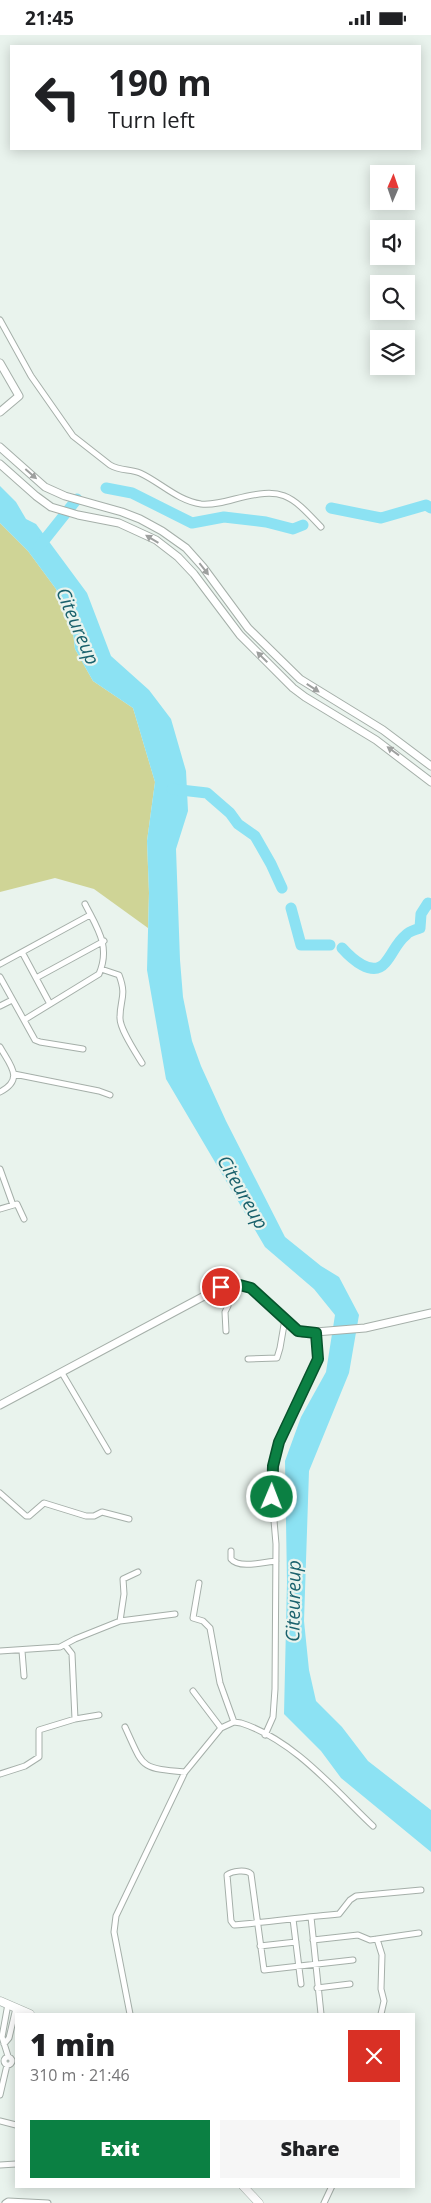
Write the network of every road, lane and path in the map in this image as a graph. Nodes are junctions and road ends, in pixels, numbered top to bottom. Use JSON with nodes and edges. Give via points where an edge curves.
{"nodes":[{"id":1,"x":0,"y":320,"type":"edge"},
{"id":2,"x":0,"y":363,"type":"edge"},
{"id":3,"x":0,"y":411,"type":"edge"},
{"id":4,"x":0,"y":447,"type":"edge"},
{"id":5,"x":0,"y":464,"type":"edge"},
{"id":6,"x":321,"y":527,"type":"dead end"},
{"id":7,"x":431,"y":766,"type":"edge"},
{"id":8,"x":431,"y":782,"type":"edge"},
{"id":9,"x":85,"y":905,"type":"dead end"},
{"id":10,"x":90,"y":915,"type":"junction"},
{"id":11,"x":104,"y":941,"type":"junction"},
{"id":12,"x":22,"y":953,"type":"junction"},
{"id":13,"x":0,"y":964,"type":"edge"},
{"id":14,"x":101,"y":969,"type":"junction"},
{"id":15,"x":0,"y":977,"type":"edge"},
{"id":16,"x":36,"y":978,"type":"junction"},
{"id":17,"x":12,"y":1000,"type":"junction"},
{"id":18,"x":50,"y":1004,"type":"junction"},
{"id":19,"x":0,"y":1006,"type":"edge"},
{"id":20,"x":24,"y":1020,"type":"junction"},
{"id":21,"x":0,"y":1047,"type":"edge"},
{"id":22,"x":83,"y":1049,"type":"dead end"},
{"id":23,"x":142,"y":1063,"type":"dead end"},
{"id":24,"x":14,"y":1075,"type":"junction"},
{"id":25,"x":0,"y":1091,"type":"edge"},
{"id":26,"x":110,"y":1095,"type":"dead end"},
{"id":27,"x":0,"y":1169,"type":"edge"},
{"id":28,"x":13,"y":1205,"type":"junction"},
{"id":29,"x":0,"y":1209,"type":"edge"},
{"id":30,"x":24,"y":1219,"type":"dead end"},
{"id":31,"x":217,"y":1289,"type":"junction"},
{"id":32,"x":431,"y":1313,"type":"edge"},
{"id":33,"x":285,"y":1319,"type":"junction"},
{"id":34,"x":226,"y":1331,"type":"dead end"},
{"id":35,"x":319,"y":1332,"type":"junction"},
{"id":36,"x":248,"y":1359,"type":"dead end"},
{"id":37,"x":62,"y":1373,"type":"junction"},
{"id":38,"x":0,"y":1405,"type":"edge"},
{"id":39,"x":108,"y":1451,"type":"dead end"},
{"id":40,"x":0,"y":1493,"type":"edge"},
{"id":41,"x":129,"y":1519,"type":"dead end"},
{"id":42,"x":230,"y":1551,"type":"dead end"},
{"id":43,"x":276,"y":1561,"type":"junction"},
{"id":44,"x":138,"y":1572,"type":"dead end"},
{"id":45,"x":198,"y":1583,"type":"dead end"},
{"id":46,"x":175,"y":1613,"type":"dead end"},
{"id":47,"x":120,"y":1621,"type":"junction"},
{"id":48,"x":65,"y":1645,"type":"junction"},
{"id":49,"x":0,"y":1651,"type":"edge"},
{"id":50,"x":22,"y":1651,"type":"junction"},
{"id":51,"x":24,"y":1676,"type":"dead end"},
{"id":52,"x":193,"y":1691,"type":"dead end"},
{"id":53,"x":98,"y":1715,"type":"dead end"},
{"id":54,"x":75,"y":1719,"type":"junction"},
{"id":55,"x":234,"y":1722,"type":"junction"},
{"id":56,"x":125,"y":1727,"type":"dead end"},
{"id":57,"x":221,"y":1728,"type":"junction"},
{"id":58,"x":265,"y":1735,"type":"junction"},
{"id":59,"x":184,"y":1772,"type":"junction"},
{"id":60,"x":0,"y":1774,"type":"edge"},
{"id":61,"x":373,"y":1826,"type":"dead end"},
{"id":62,"x":421,"y":1890,"type":"dead end"},
{"id":63,"x":311,"y":1917,"type":"junction"},
{"id":64,"x":293,"y":1919,"type":"junction"},
{"id":65,"x":256,"y":1923,"type":"junction"},
{"id":66,"x":418,"y":1933,"type":"dead end"},
{"id":67,"x":377,"y":1939,"type":"junction"},
{"id":68,"x":313,"y":1940,"type":"junction"},
{"id":69,"x":296,"y":1942,"type":"junction"},
{"id":70,"x":260,"y":1946,"type":"junction"},
{"id":71,"x":352,"y":1960,"type":"dead end"},
{"id":72,"x":315,"y":1964,"type":"junction"},
{"id":73,"x":299,"y":1966,"type":"junction"},
{"id":74,"x":301,"y":1984,"type":"dead end"},
{"id":75,"x":350,"y":1984,"type":"dead end"},
{"id":76,"x":317,"y":1988,"type":"junction"},
{"id":77,"x":0,"y":2001,"type":"edge"},
{"id":78,"x":12,"y":2006,"type":"junction"},
{"id":79,"x":28,"y":2013,"type":"edge"},
{"id":80,"x":130,"y":2013,"type":"edge"},
{"id":81,"x":321,"y":2013,"type":"edge"},
{"id":82,"x":381,"y":2013,"type":"edge"},
{"id":83,"x":8,"y":2060,"type":"edge"},
{"id":84,"x":0,"y":2095,"type":"edge"},
{"id":85,"x":0,"y":2121,"type":"edge"},
{"id":86,"x":15,"y":2125,"type":"edge"},
{"id":87,"x":15,"y":2164,"type":"edge"},
{"id":88,"x":0,"y":2165,"type":"edge"},
{"id":89,"x":246,"y":2188,"type":"edge"},
{"id":90,"x":331,"y":2188,"type":"edge"},
{"id":91,"x":5,"y":2203,"type":"edge"},
{"id":92,"x":48,"y":2203,"type":"edge"},
{"id":93,"x":259,"y":2203,"type":"edge"},
{"id":94,"x":324,"y":2203,"type":"edge"}],
"edges":[{"from":1,"to":6,"type":"street","via":[[30,375],[73,436],[110,465],[140,473],[196,503],[223,502],[258,493],[289,496]]},
{"from":2,"to":3,"type":"street","via":[[19,396]]},
{"from":4,"to":7,"type":"street","one_way":true,"via":[[46,487],[140,519],[186,548],[248,627],[300,679],[383,730]]},
{"from":8,"to":5,"type":"street","one_way":true,"via":[[376,739],[293,688],[235,630],[178,557],[136,529],[51,507]]},
{"from":9,"to":10,"type":"street"},
{"from":10,"to":11,"type":"street"},
{"from":10,"to":12,"type":"street"},
{"from":11,"to":14,"type":"street"},
{"from":11,"to":16,"type":"street"},
{"from":12,"to":13,"type":"street"},
{"from":12,"to":16,"type":"street"},
{"from":14,"to":18,"type":"street","via":[[96,977]]},
{"from":14,"to":23,"type":"street","via":[[119,975],[124,1001],[120,1018]]},
{"from":15,"to":17,"type":"street"},
{"from":16,"to":18,"type":"street"},
{"from":17,"to":19,"type":"street"},
{"from":17,"to":20,"type":"street"},
{"from":18,"to":20,"type":"street"},
{"from":20,"to":22,"type":"street","via":[[32,1036],[40,1042]]},
{"from":21,"to":24,"type":"street"},
{"from":24,"to":25,"type":"street","via":[[12,1085]]},
{"from":24,"to":26,"type":"street"},
{"from":27,"to":28,"type":"street"},
{"from":28,"to":29,"type":"street"},
{"from":28,"to":30,"type":"street","via":[[19,1206]]},
{"from":31,"to":33,"type":"street","via":[[236,1284],[251,1288]]},
{"from":31,"to":34,"type":"street","via":[[223,1293],[228,1306],[225,1312]]},
{"from":31,"to":37,"type":"street"},
{"from":32,"to":35,"type":"street","via":[[366,1328]]},
{"from":33,"to":35,"type":"street","via":[[298,1331]]},
{"from":33,"to":36,"type":"street","via":[[277,1358]]},
{"from":35,"to":43,"type":"street","via":[[315,1366],[284,1428],[275,1455],[272,1484]]},
{"from":37,"to":38,"type":"street"},
{"from":37,"to":39,"type":"street"},
{"from":40,"to":41,"type":"street","via":[[26,1516],[44,1503],[86,1516],[102,1512]]},
{"from":42,"to":43,"type":"street","via":[[235,1563]]},
{"from":43,"to":58,"type":"street","via":[[274,1710]]},
{"from":44,"to":47,"type":"street","via":[[123,1579]]},
{"from":45,"to":55,"type":"street","via":[[193,1618],[210,1628],[220,1683]]},
{"from":46,"to":47,"type":"street"},
{"from":47,"to":48,"type":"street"},
{"from":48,"to":50,"type":"street"},
{"from":48,"to":54,"type":"street","via":[[72,1654]]},
{"from":49,"to":50,"type":"street"},
{"from":50,"to":51,"type":"street"},
{"from":52,"to":57,"type":"street"},
{"from":53,"to":54,"type":"street"},
{"from":54,"to":60,"type":"street","via":[[39,1730],[39,1757],[25,1766]]},
{"from":55,"to":57,"type":"street"},
{"from":55,"to":58,"type":"street"},
{"from":56,"to":59,"type":"street","via":[[145,1764]]},
{"from":57,"to":59,"type":"street"},
{"from":58,"to":61,"type":"street","via":[[304,1760]]},
{"from":59,"to":80,"type":"street","via":[[115,1921],[114,1932]]},
{"from":62,"to":63,"type":"street","via":[[356,1896],[339,1913]]},
{"from":63,"to":64,"type":"street"},
{"from":63,"to":68,"type":"street"},
{"from":64,"to":65,"type":"street"},
{"from":64,"to":69,"type":"street"},
{"from":65,"to":65,"type":"street","via":[[232,1923],[228,1873],[246,1871],[251,1874]]},
{"from":65,"to":70,"type":"street"},
{"from":66,"to":67,"type":"street"},
{"from":67,"to":68,"type":"street","via":[[368,1940],[358,1935]]},
{"from":67,"to":82,"type":"street","via":[[382,1955],[384,2001]]},
{"from":68,"to":72,"type":"street"},
{"from":69,"to":70,"type":"street"},
{"from":69,"to":73,"type":"street"},
{"from":70,"to":73,"type":"street","via":[[264,1970]]},
{"from":71,"to":72,"type":"street"},
{"from":72,"to":73,"type":"street"},
{"from":72,"to":76,"type":"street"},
{"from":73,"to":74,"type":"street"},
{"from":75,"to":76,"type":"street"},
{"from":76,"to":81,"type":"street"},
{"from":77,"to":78,"type":"main road"},
{"from":78,"to":79,"type":"main road"},
{"from":78,"to":83,"type":"street","via":[[9,2037],[4,2044]]},
{"from":83,"to":84,"type":"street"},
{"from":85,"to":86,"type":"street"},
{"from":87,"to":88,"type":"street"},
{"from":89,"to":93,"type":"main road"},
{"from":90,"to":94,"type":"street"},
{"from":91,"to":92,"type":"street"}]}
